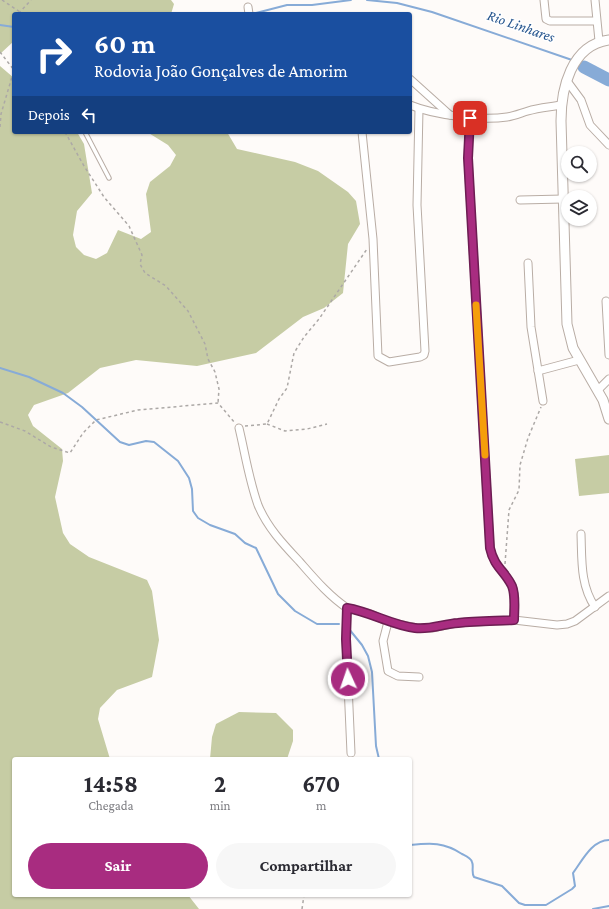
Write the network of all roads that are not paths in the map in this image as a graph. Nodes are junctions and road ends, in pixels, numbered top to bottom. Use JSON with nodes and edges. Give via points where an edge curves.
{"nodes":[{"id":1,"x":544,"y":0,"type":"edge"},
{"id":2,"x":595,"y":0,"type":"edge"},
{"id":3,"x":596,"y":21,"type":"junction"},
{"id":4,"x":609,"y":40,"type":"edge"},
{"id":5,"x":599,"y":41,"type":"junction"},
{"id":6,"x":412,"y":81,"type":"edge"},
{"id":7,"x":567,"y":81,"type":"junction"},
{"id":8,"x":561,"y":105,"type":"junction"},
{"id":9,"x":412,"y":106,"type":"edge"},
{"id":10,"x":418,"y":108,"type":"junction"},
{"id":11,"x":450,"y":115,"type":"junction"},
{"id":12,"x":470,"y":118,"type":"junction"},
{"id":13,"x":86,"y":134,"type":"edge"},
{"id":14,"x":362,"y":134,"type":"edge"},
{"id":15,"x":609,"y":145,"type":"edge"},
{"id":16,"x":109,"y":178,"type":"dead end"},
{"id":17,"x":563,"y":190,"type":"edge"},
{"id":18,"x":561,"y":199,"type":"edge"},
{"id":19,"x":520,"y":200,"type":"dead end"},
{"id":20,"x":564,"y":226,"type":"edge"},
{"id":21,"x":528,"y":263,"type":"dead end"},
{"id":22,"x":606,"y":301,"type":"dead end"},
{"id":23,"x":609,"y":355,"type":"edge"},
{"id":24,"x":579,"y":360,"type":"junction"},
{"id":25,"x":538,"y":371,"type":"junction"},
{"id":26,"x":609,"y":379,"type":"edge"},
{"id":27,"x":598,"y":390,"type":"junction"},
{"id":28,"x":543,"y":401,"type":"road end"},
{"id":29,"x":609,"y":419,"type":"edge"},
{"id":30,"x":239,"y":428,"type":"road end"},
{"id":31,"x":581,"y":534,"type":"dead end"},
{"id":32,"x":609,"y":596,"type":"edge"},
{"id":33,"x":595,"y":607,"type":"junction"},
{"id":34,"x":347,"y":608,"type":"junction"},
{"id":35,"x":514,"y":620,"type":"junction"},
{"id":36,"x":388,"y":622,"type":"junction"},
{"id":37,"x":419,"y":677,"type":"dead end"},
{"id":38,"x":351,"y":752,"type":"dead end"}],
"edges":[{"from":1,"to":3,"type":"street","via":[[544,14],[550,21]]},
{"from":2,"to":3,"type":"street"},
{"from":3,"to":5,"type":"street"},
{"from":4,"to":5,"type":"street"},
{"from":5,"to":7,"type":"street","via":[[586,48],[578,58]]},
{"from":6,"to":11,"type":"street"},
{"from":7,"to":8,"type":"street"},
{"from":7,"to":15,"type":"street","via":[[581,100],[590,125]]},
{"from":8,"to":12,"type":"street","via":[[506,118]]},
{"from":8,"to":17,"type":"street"},
{"from":9,"to":10,"type":"street"},
{"from":10,"to":11,"type":"street"},
{"from":10,"to":14,"type":"street","via":[[417,205],[425,351],[420,357],[389,362],[378,356],[373,239]]},
{"from":11,"to":12,"type":"street"},
{"from":12,"to":35,"type":"street","via":[[468,158],[490,548],[494,561],[511,585],[514,594]]},
{"from":13,"to":16,"type":"lane"},
{"from":18,"to":19,"type":"street"},
{"from":20,"to":24,"type":"street","via":[[566,311],[570,337]]},
{"from":21,"to":25,"type":"street","via":[[529,306]]},
{"from":22,"to":23,"type":"street"},
{"from":24,"to":25,"type":"street"},
{"from":24,"to":27,"type":"street"},
{"from":25,"to":28,"type":"street"},
{"from":26,"to":27,"type":"street"},
{"from":27,"to":29,"type":"street","via":[[604,400]]},
{"from":30,"to":34,"type":"street","via":[[252,487],[267,522],[323,589]]},
{"from":31,"to":33,"type":"street","via":[[583,578]]},
{"from":32,"to":33,"type":"street"},
{"from":33,"to":35,"type":"street","via":[[566,624]]},
{"from":34,"to":36,"type":"street","via":[[371,614]]},
{"from":34,"to":38,"type":"street"},
{"from":35,"to":36,"type":"street","via":[[456,623],[432,628],[417,628]]},
{"from":36,"to":37,"type":"street","via":[[383,641],[388,671],[398,676]]}]}
